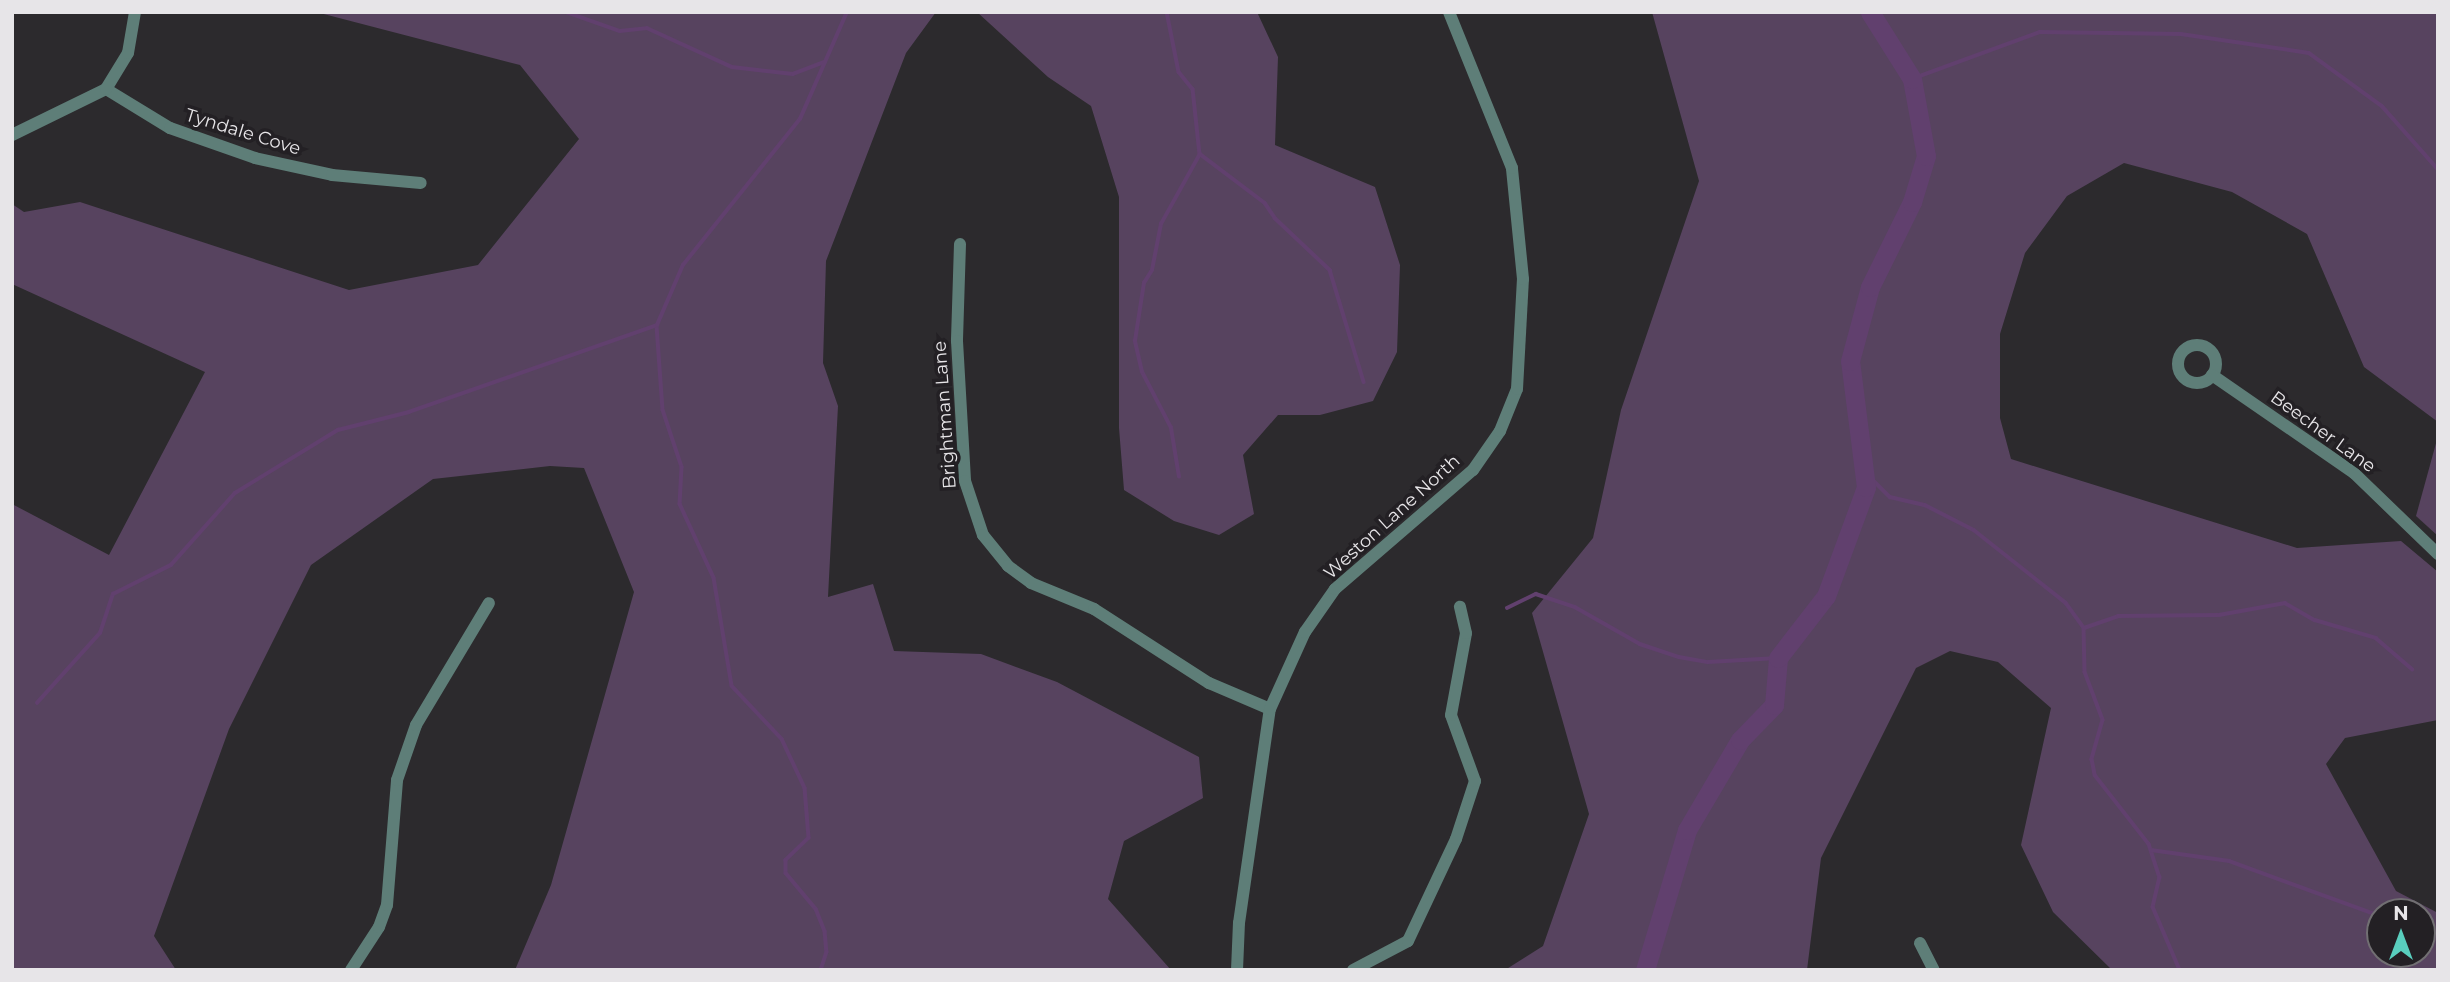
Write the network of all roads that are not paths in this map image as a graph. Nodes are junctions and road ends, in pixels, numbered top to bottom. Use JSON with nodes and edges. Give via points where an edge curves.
{"nodes":[{"id":1,"x":135,"y":12,"type":"edge"},
{"id":2,"x":1449,"y":12,"type":"edge"},
{"id":3,"x":106,"y":89,"type":"junction"},
{"id":4,"x":12,"y":135,"type":"edge"},
{"id":5,"x":422,"y":183,"type":"dead end"},
{"id":6,"x":960,"y":244,"type":"dead end"},
{"id":7,"x":2212,"y":375,"type":"dead end"},
{"id":8,"x":2438,"y":554,"type":"edge"},
{"id":9,"x":489,"y":603,"type":"dead end"},
{"id":10,"x":1460,"y":607,"type":"dead end"},
{"id":11,"x":1270,"y":709,"type":"junction"},
{"id":12,"x":1920,"y":943,"type":"dead end"},
{"id":13,"x":351,"y":970,"type":"edge"},
{"id":14,"x":1237,"y":970,"type":"edge"},
{"id":15,"x":1353,"y":970,"type":"edge"},
{"id":16,"x":1934,"y":970,"type":"edge"}],
"edges":[{"from":1,"to":3,"type":"street","via":[[128,53]]},
{"from":2,"to":11,"type":"street","name":"Weston Lane North","via":[[1512,168],[1523,279],[1517,389],[1500,431],[1472,470],[1335,589],[1305,632]]},
{"from":3,"to":4,"type":"street"},
{"from":3,"to":5,"type":"street","name":"Tyndale Cove","via":[[170,128],[255,158],[332,174]]},
{"from":6,"to":11,"type":"street","name":"Brightman Lane","via":[[957,341],[965,481],[983,535],[1008,566],[1031,583],[1094,609],[1209,683]]},
{"from":7,"to":8,"type":"street","name":"Beecher Lane","via":[[2354,473]]},
{"from":9,"to":13,"type":"street","via":[[416,725],[397,780],[387,905],[379,928]]},
{"from":10,"to":15,"type":"street","via":[[1466,634],[1451,715],[1475,781],[1456,839],[1408,941]]},
{"from":11,"to":14,"type":"street","name":"Weston Lane North","via":[[1239,923]]},
{"from":12,"to":16,"type":"street"}]}
